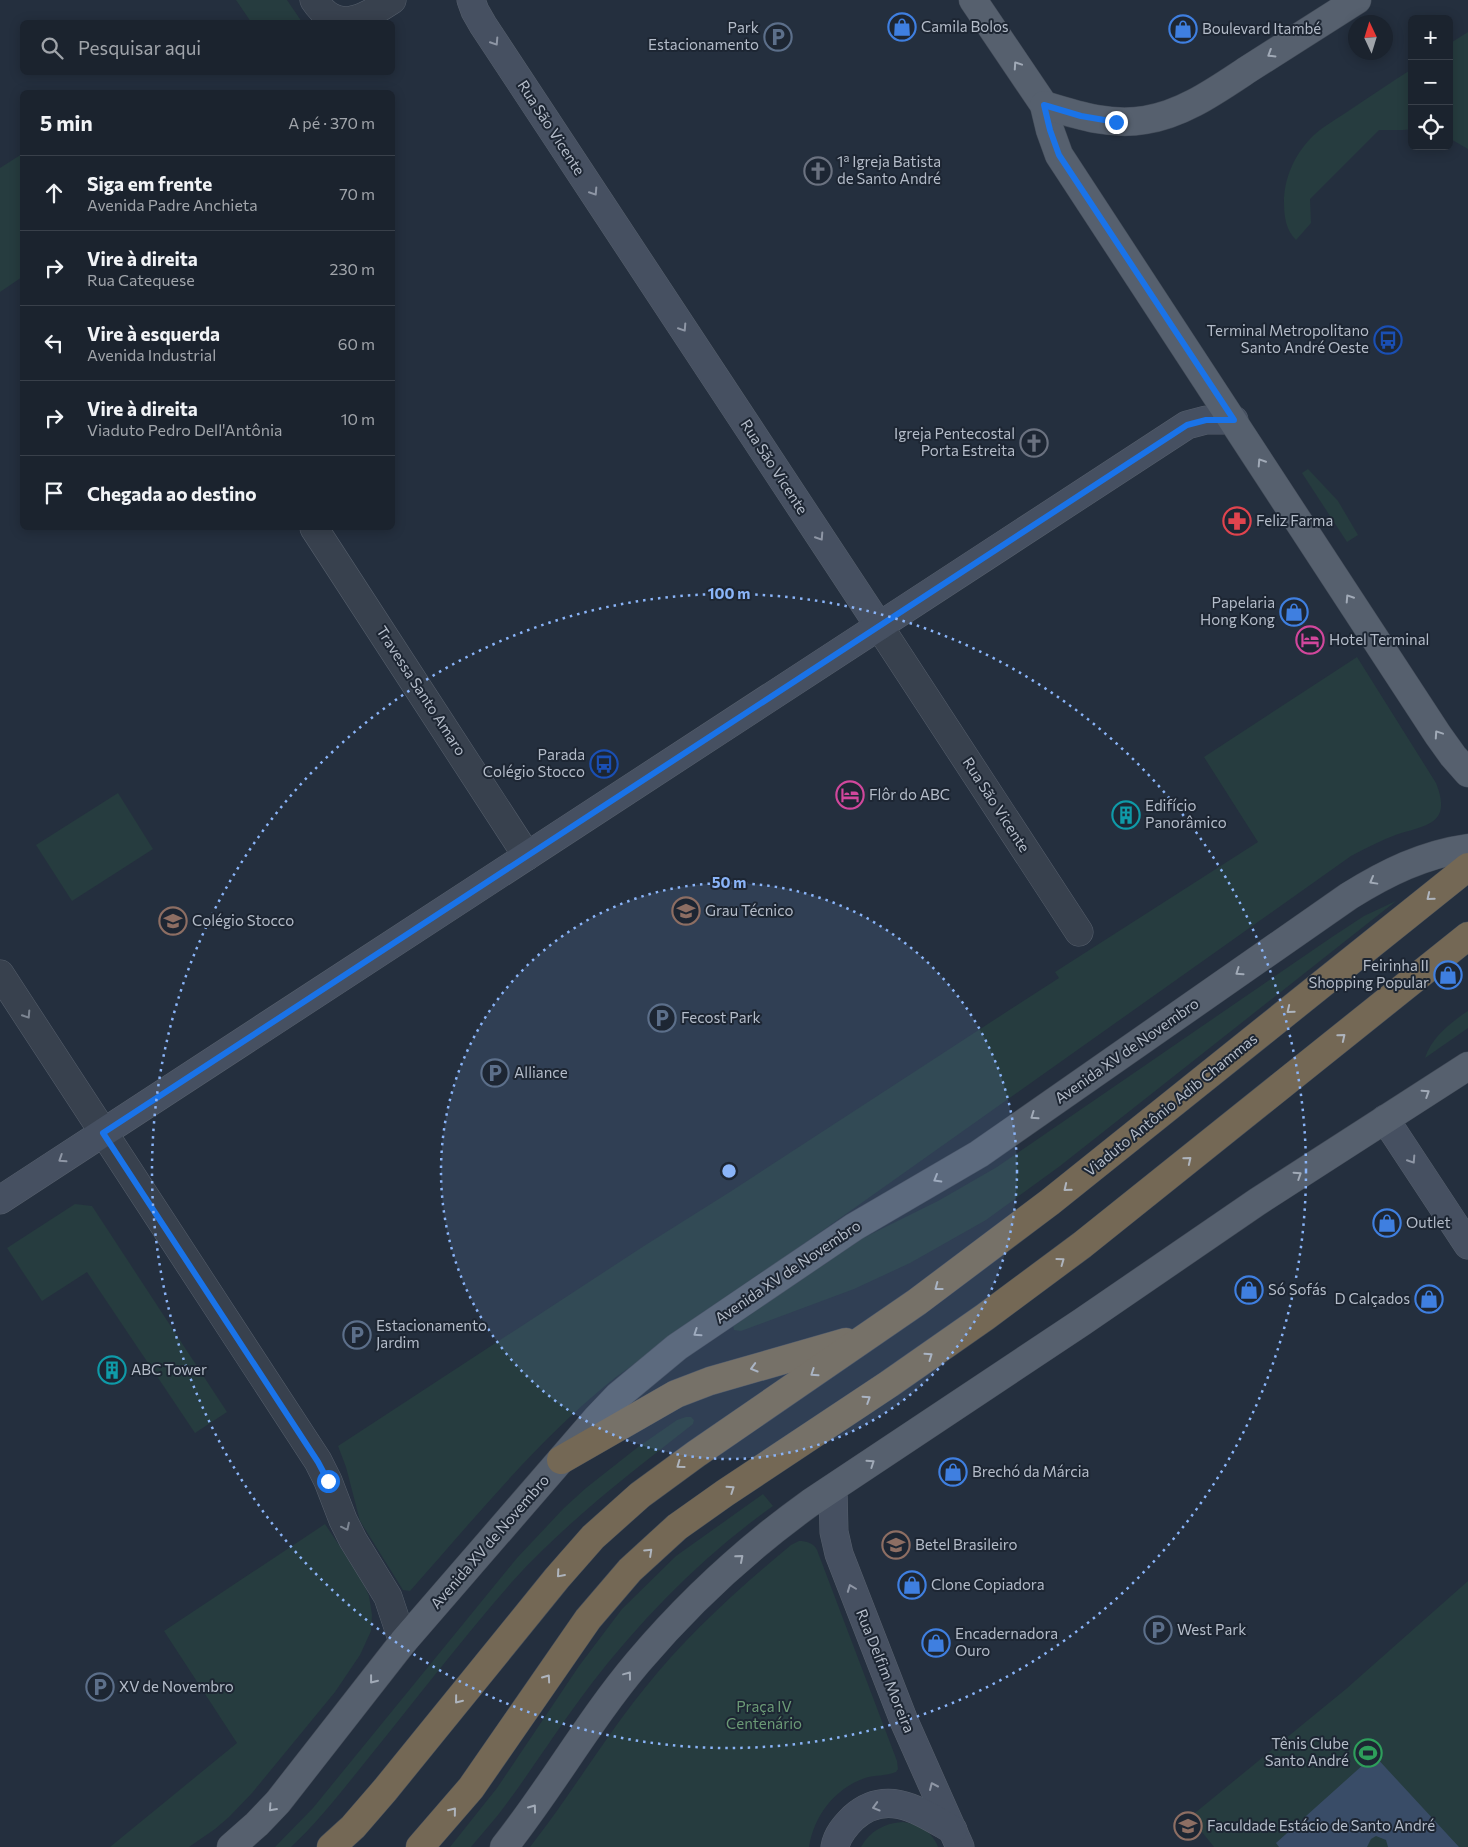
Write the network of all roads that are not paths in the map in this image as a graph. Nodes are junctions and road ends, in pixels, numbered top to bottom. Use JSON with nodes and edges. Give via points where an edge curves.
{"nodes":[{"id":1,"x":314,"y":0,"type":"edge"},
{"id":2,"x":392,"y":0,"type":"edge"},
{"id":3,"x":471,"y":0,"type":"edge"},
{"id":4,"x":973,"y":0,"type":"edge"},
{"id":5,"x":1357,"y":0,"type":"edge"},
{"id":6,"x":342,"y":20,"type":"edge"},
{"id":7,"x":351,"y":20,"type":"edge"},
{"id":8,"x":1044,"y":105,"type":"junction"},
{"id":9,"x":1234,"y":420,"type":"junction"},
{"id":10,"x":315,"y":530,"type":"edge"},
{"id":11,"x":879,"y":626,"type":"junction"},
{"id":12,"x":1468,"y":773,"type":"edge"},
{"id":13,"x":1468,"y":848,"type":"edge"},
{"id":14,"x":527,"y":856,"type":"junction"},
{"id":15,"x":1468,"y":867,"type":"edge"},
{"id":16,"x":1079,"y":932,"type":"dead end"},
{"id":17,"x":1468,"y":936,"type":"edge"},
{"id":18,"x":0,"y":974,"type":"edge"},
{"id":19,"x":1468,"y":1066,"type":"edge"},
{"id":20,"x":1385,"y":1119,"type":"junction"},
{"id":21,"x":103,"y":1133,"type":"junction"},
{"id":22,"x":0,"y":1200,"type":"edge"},
{"id":23,"x":1468,"y":1245,"type":"edge"},
{"id":24,"x":869,"y":1336,"type":"junction"},
{"id":25,"x":561,"y":1460,"type":"junction"},
{"id":26,"x":833,"y":1489,"type":"junction"},
{"id":27,"x":403,"y":1642,"type":"junction"},
{"id":28,"x":956,"y":1838,"type":"edge"},
{"id":29,"x":231,"y":1847,"type":"edge"},
{"id":30,"x":331,"y":1847,"type":"edge"},
{"id":31,"x":420,"y":1847,"type":"edge"},
{"id":32,"x":504,"y":1847,"type":"edge"},
{"id":33,"x":835,"y":1847,"type":"edge"}],
"edges":[{"from":1,"to":6,"type":"street","via":[[324,12]]},
{"from":2,"to":7,"type":"street","via":[[362,18]]},
{"from":3,"to":11,"type":"main road","name":"Rua São Vicente","one_way":true,"via":[[483,25]]},
{"from":8,"to":4,"type":"main road","one_way":true},
{"from":5,"to":8,"type":"main road","one_way":true,"via":[[1200,100],[1164,116],[1116,122]]},
{"from":8,"to":9,"type":"main road","via":[[1059,155]]},
{"from":9,"to":11,"type":"main road","via":[[1206,420],[1187,425]]},
{"from":12,"to":9,"type":"main road","one_way":true,"via":[[1438,735]]},
{"from":10,"to":14,"type":"street","name":"Travessa Santo Amaro"},
{"from":11,"to":14,"type":"main road"},
{"from":11,"to":16,"type":"street","name":"Rua São Vicente"},
{"from":13,"to":25,"type":"main road","name":"Avenida XV de Novembro","one_way":true,"via":[[1425,858],[1373,880],[979,1154],[826,1245],[677,1347],[618,1396]]},
{"from":14,"to":21,"type":"main road"},
{"from":15,"to":24,"type":"highway","name":"Viaduto Antônio Adib Chammas","one_way":true,"via":[[1050,1202]]},
{"from":31,"to":17,"type":"highway","one_way":true,"via":[[471,1788],[588,1619],[630,1570],[677,1527],[889,1384],[1082,1245]]},
{"from":18,"to":21,"type":"street","one_way":true},
{"from":20,"to":19,"type":"main road","one_way":true},
{"from":20,"to":23,"type":"main road","one_way":true},
{"from":26,"to":20,"type":"main road","one_way":true},
{"from":21,"to":22,"type":"main road","one_way":true},
{"from":21,"to":27,"type":"street","one_way":true,"via":[[318,1462],[353,1540],[388,1597]]},
{"from":24,"to":25,"type":"highway","one_way":true,"via":[[710,1381],[676,1394]]},
{"from":24,"to":30,"type":"highway","one_way":true,"via":[[688,1460],[640,1495],[593,1537],[386,1790]]},
{"from":25,"to":27,"type":"main road","name":"Avenida XV de Novembro"},
{"from":28,"to":26,"type":"main road","name":"Rua Delfim Moreira","one_way":true,"via":[[904,1721],[838,1554]]},
{"from":32,"to":26,"type":"main road","one_way":true,"via":[[632,1670],[673,1622],[736,1562]]},
{"from":27,"to":29,"type":"main road","name":"Avenida XV de Novembro","one_way":true,"via":[[278,1802]]},
{"from":28,"to":33,"type":"main road","one_way":true,"via":[[912,1807],[884,1804],[857,1814],[840,1832]]}]}
